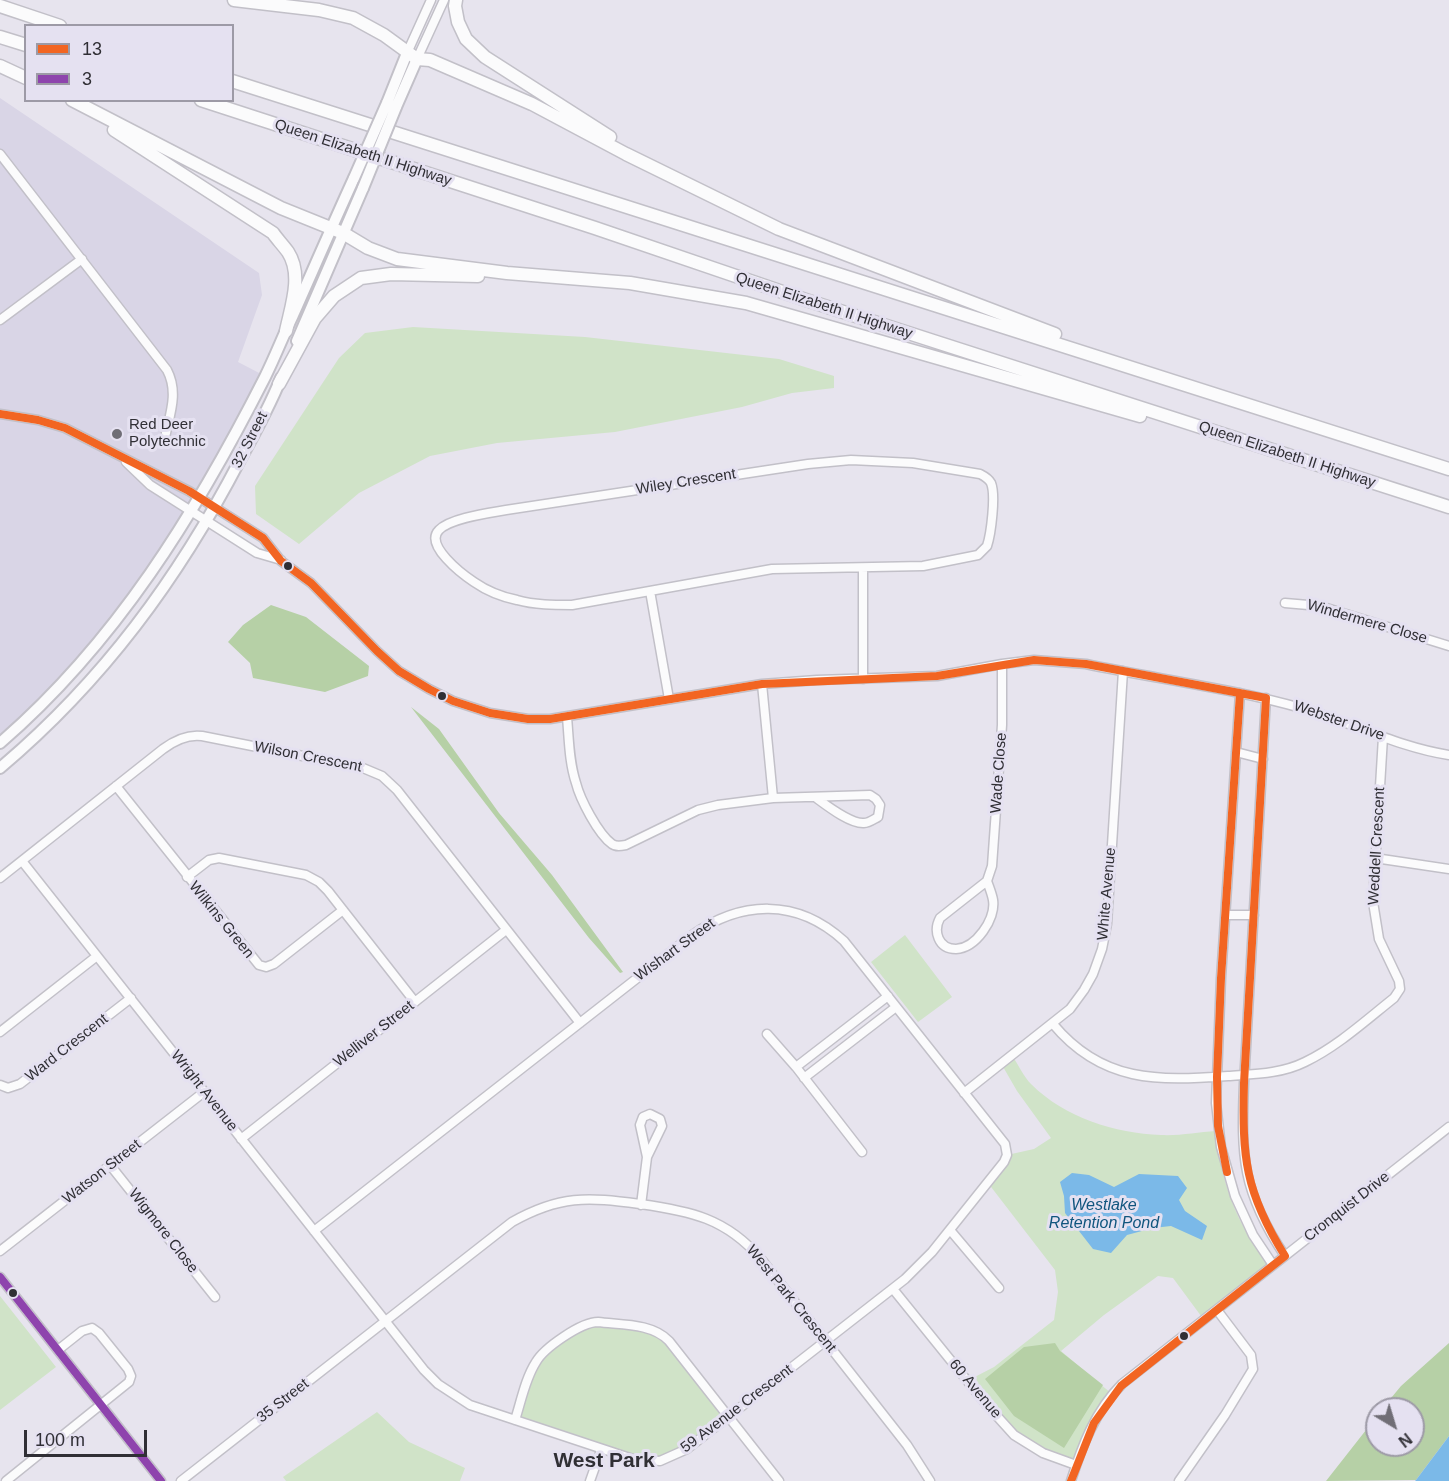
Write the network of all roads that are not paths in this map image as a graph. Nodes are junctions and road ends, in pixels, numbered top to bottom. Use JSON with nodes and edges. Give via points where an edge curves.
{"nodes":[{"id":1,"x":234,"y":0,"type":"edge"},
{"id":2,"x":431,"y":0,"type":"edge"},
{"id":3,"x":444,"y":0,"type":"edge"},
{"id":4,"x":456,"y":0,"type":"edge"},
{"id":5,"x":0,"y":6,"type":"edge"},
{"id":6,"x":54,"y":24,"type":"edge"},
{"id":7,"x":0,"y":37,"type":"edge"},
{"id":8,"x":24,"y":44,"type":"edge"},
{"id":9,"x":412,"y":56,"type":"junction"},
{"id":10,"x":0,"y":66,"type":"edge"},
{"id":11,"x":24,"y":77,"type":"edge"},
{"id":12,"x":234,"y":82,"type":"edge"},
{"id":13,"x":74,"y":102,"type":"edge"},
{"id":14,"x":75,"y":102,"type":"edge"},
{"id":15,"x":207,"y":102,"type":"edge"},
{"id":16,"x":392,"y":105,"type":"junction"},
{"id":17,"x":0,"y":154,"type":"edge"},
{"id":18,"x":680,"y":180,"type":"junction"},
{"id":19,"x":337,"y":231,"type":"junction"},
{"id":20,"x":82,"y":259,"type":"junction"},
{"id":21,"x":530,"y":275,"type":"junction"},
{"id":22,"x":0,"y":320,"type":"edge"},
{"id":23,"x":286,"y":331,"type":"junction"},
{"id":24,"x":279,"y":384,"type":"junction"},
{"id":25,"x":1200,"y":387,"type":"junction"},
{"id":26,"x":0,"y":414,"type":"edge"},
{"id":27,"x":166,"y":433,"type":"dead end"},
{"id":28,"x":1263,"y":448,"type":"junction"},
{"id":29,"x":120,"y":457,"type":"junction"},
{"id":30,"x":1449,"y":469,"type":"edge"},
{"id":31,"x":199,"y":498,"type":"junction"},
{"id":32,"x":216,"y":507,"type":"junction"},
{"id":33,"x":1449,"y":507,"type":"edge"},
{"id":34,"x":192,"y":511,"type":"junction"},
{"id":35,"x":207,"y":521,"type":"junction"},
{"id":36,"x":281,"y":561,"type":"junction"},
{"id":37,"x":863,"y":568,"type":"junction"},
{"id":38,"x":650,"y":591,"type":"junction"},
{"id":39,"x":1285,"y":603,"type":"dead end"},
{"id":40,"x":1449,"y":646,"type":"edge"},
{"id":41,"x":1002,"y":664,"type":"junction"},
{"id":42,"x":1123,"y":671,"type":"junction"},
{"id":43,"x":863,"y":678,"type":"junction"},
{"id":44,"x":762,"y":684,"type":"junction"},
{"id":45,"x":1240,"y":693,"type":"junction"},
{"id":46,"x":1266,"y":698,"type":"junction"},
{"id":47,"x":669,"y":699,"type":"junction"},
{"id":48,"x":567,"y":717,"type":"junction"},
{"id":49,"x":1383,"y":737,"type":"junction"},
{"id":50,"x":0,"y":743,"type":"edge"},
{"id":51,"x":1236,"y":752,"type":"junction"},
{"id":52,"x":1449,"y":755,"type":"edge"},
{"id":53,"x":1263,"y":759,"type":"junction"},
{"id":54,"x":0,"y":768,"type":"edge"},
{"id":55,"x":116,"y":786,"type":"junction"},
{"id":56,"x":815,"y":797,"type":"junction"},
{"id":57,"x":773,"y":798,"type":"junction"},
{"id":58,"x":1375,"y":858,"type":"junction"},
{"id":59,"x":22,"y":861,"type":"junction"},
{"id":60,"x":1449,"y":869,"type":"edge"},
{"id":61,"x":187,"y":877,"type":"junction"},
{"id":62,"x":0,"y":878,"type":"edge"},
{"id":63,"x":987,"y":881,"type":"junction"},
{"id":64,"x":343,"y":910,"type":"junction"},
{"id":65,"x":1226,"y":915,"type":"junction"},
{"id":66,"x":1254,"y":915,"type":"junction"},
{"id":67,"x":506,"y":930,"type":"junction"},
{"id":68,"x":97,"y":956,"type":"junction"},
{"id":69,"x":888,"y":996,"type":"junction"},
{"id":70,"x":131,"y":998,"type":"junction"},
{"id":71,"x":414,"y":1002,"type":"junction"},
{"id":72,"x":896,"y":1007,"type":"junction"},
{"id":73,"x":580,"y":1023,"type":"junction"},
{"id":74,"x":1053,"y":1024,"type":"junction"},
{"id":75,"x":0,"y":1032,"type":"edge"},
{"id":76,"x":767,"y":1034,"type":"dead end"},
{"id":77,"x":796,"y":1067,"type":"junction"},
{"id":78,"x":1244,"y":1075,"type":"junction"},
{"id":79,"x":1217,"y":1077,"type":"junction"},
{"id":80,"x":804,"y":1078,"type":"junction"},
{"id":81,"x":0,"y":1085,"type":"edge"},
{"id":82,"x":204,"y":1092,"type":"junction"},
{"id":83,"x":964,"y":1093,"type":"junction"},
{"id":84,"x":1449,"y":1126,"type":"edge"},
{"id":85,"x":241,"y":1139,"type":"junction"},
{"id":86,"x":862,"y":1152,"type":"dead end"},
{"id":87,"x":647,"y":1157,"type":"dead end"},
{"id":88,"x":110,"y":1165,"type":"junction"},
{"id":89,"x":641,"y":1204,"type":"junction"},
{"id":90,"x":950,"y":1230,"type":"junction"},
{"id":91,"x":314,"y":1231,"type":"junction"},
{"id":92,"x":0,"y":1251,"type":"edge"},
{"id":93,"x":1285,"y":1256,"type":"junction"},
{"id":94,"x":1273,"y":1265,"type":"junction"},
{"id":95,"x":0,"y":1277,"type":"edge"},
{"id":96,"x":999,"y":1288,"type":"dead end"},
{"id":97,"x":893,"y":1289,"type":"junction"},
{"id":98,"x":215,"y":1298,"type":"dead end"},
{"id":99,"x":1217,"y":1310,"type":"junction"},
{"id":100,"x":385,"y":1321,"type":"junction"},
{"id":101,"x":825,"y":1342,"type":"junction"},
{"id":102,"x":58,"y":1350,"type":"junction"},
{"id":103,"x":102,"y":1406,"type":"junction"},
{"id":104,"x":729,"y":1417,"type":"junction"},
{"id":105,"x":515,"y":1420,"type":"junction"},
{"id":106,"x":601,"y":1450,"type":"junction"},
{"id":107,"x":1076,"y":1465,"type":"junction"},
{"id":108,"x":6,"y":1481,"type":"edge"},
{"id":109,"x":161,"y":1481,"type":"edge"},
{"id":110,"x":181,"y":1481,"type":"edge"},
{"id":111,"x":590,"y":1481,"type":"edge"},
{"id":112,"x":779,"y":1481,"type":"edge"},
{"id":113,"x":930,"y":1481,"type":"edge"},
{"id":114,"x":1071,"y":1481,"type":"edge"},
{"id":115,"x":1179,"y":1481,"type":"edge"}],
"edges":[{"from":1,"to":9,"type":"highway","via":[[353,18]]},
{"from":2,"to":9,"type":"street"},
{"from":3,"to":9,"type":"street"},
{"from":4,"to":18,"type":"highway","via":[[466,39],[485,57]]},
{"from":5,"to":6,"type":"highway"},
{"from":7,"to":8,"type":"highway"},
{"from":9,"to":16,"type":"main road","name":"32 Street"},
{"from":9,"to":18,"type":"highway","via":[[532,104]]},
{"from":10,"to":11,"type":"highway"},
{"from":12,"to":25,"type":"highway","name":"Queen Elizabeth II Highway"},
{"from":13,"to":23,"type":"highway","via":[[273,233],[289,254],[293,271],[295,290]]},
{"from":14,"to":19,"type":"highway","via":[[281,208]]},
{"from":15,"to":28,"type":"highway","name":"Queen Elizabeth II Highway"},
{"from":16,"to":19,"type":"main road","name":"32 Street","bridge":true,"via":[[354,178]]},
{"from":16,"to":19,"type":"main road","name":"32 Street","bridge":true,"via":[[363,188]]},
{"from":17,"to":20,"type":"street"},
{"from":18,"to":25,"type":"highway","via":[[779,229]]},
{"from":19,"to":21,"type":"highway","via":[[397,258]]},
{"from":19,"to":23,"type":"main road","name":"32 Street"},
{"from":19,"to":24,"type":"main road","name":"32 Street"},
{"from":20,"to":22,"type":"street"},
{"from":20,"to":27,"type":"street","via":[[173,381]]},
{"from":21,"to":24,"type":"highway","via":[[391,274],[361,278],[334,296],[315,318]]},
{"from":21,"to":28,"type":"highway","via":[[630,283],[746,303],[1193,432]]},
{"from":23,"to":31,"type":"main road","name":"32 Street"},
{"from":24,"to":32,"type":"main road","name":"32 Street"},
{"from":25,"to":30,"type":"highway","name":"Queen Elizabeth II Highway"},
{"from":26,"to":29,"type":"street","via":[[65,428]]},
{"from":28,"to":33,"type":"highway","name":"Queen Elizabeth II Highway"},
{"from":29,"to":31,"type":"street","name":"Webster Drive"},
{"from":29,"to":34,"type":"street","name":"Webster Drive","via":[[150,485]]},
{"from":31,"to":32,"type":"street","name":"Webster Drive"},
{"from":31,"to":34,"type":"main road","name":"32 Street"},
{"from":32,"to":35,"type":"main road","name":"32 Street"},
{"from":32,"to":36,"type":"street","name":"Webster Drive","via":[[263,538]]},
{"from":34,"to":35,"type":"street","name":"Webster Drive"},
{"from":34,"to":50,"type":"main road","name":"32 Street","via":[[108,632],[53,695]]},
{"from":35,"to":36,"type":"street","name":"Webster Drive","via":[[257,554]]},
{"from":35,"to":54,"type":"main road","name":"32 Street","via":[[162,592],[124,642],[52,721]]},
{"from":36,"to":48,"type":"street","name":"Webster Drive","via":[[311,583],[399,671],[429,689],[490,713],[528,718]]},
{"from":37,"to":38,"type":"street","name":"Wiley Crescent","via":[[772,570]]},
{"from":37,"to":38,"type":"street","name":"Wiley Crescent","via":[[923,566],[981,553],[989,542],[991,483],[980,474],[913,463],[850,460],[506,510],[464,518],[440,528],[436,534],[437,548],[474,582],[517,600],[572,605]]},
{"from":37,"to":43,"type":"street"},
{"from":38,"to":47,"type":"street"},
{"from":39,"to":40,"type":"street","name":"Windermere Close","via":[[1320,606]]},
{"from":41,"to":42,"type":"street","name":"Webster Drive","via":[[1058,661]]},
{"from":41,"to":43,"type":"street","name":"Webster Drive","via":[[937,676]]},
{"from":41,"to":63,"type":"street","name":"Wade Close","via":[[993,855]]},
{"from":42,"to":45,"type":"street","name":"Webster Drive"},
{"from":42,"to":74,"type":"street","name":"White Avenue","via":[[1105,938],[1084,990]]},
{"from":43,"to":44,"type":"street","name":"Webster Drive"},
{"from":44,"to":47,"type":"street","name":"Webster Drive"},
{"from":44,"to":57,"type":"street"},
{"from":45,"to":46,"type":"street","name":"Webster Drive"},
{"from":45,"to":51,"type":"street"},
{"from":46,"to":49,"type":"street","name":"Webster Drive"},
{"from":46,"to":53,"type":"street"},
{"from":47,"to":48,"type":"street","name":"Webster Drive"},
{"from":48,"to":57,"type":"street","via":[[576,784],[589,812],[612,844],[626,845],[698,810]]},
{"from":49,"to":52,"type":"street","name":"Webster Drive"},
{"from":49,"to":58,"type":"street","name":"Weddell Crescent"},
{"from":51,"to":53,"type":"street"},
{"from":51,"to":65,"type":"street"},
{"from":53,"to":66,"type":"street"},
{"from":55,"to":59,"type":"street","name":"Wilson Crescent"},
{"from":55,"to":61,"type":"street","name":"Wilkins Green"},
{"from":55,"to":67,"type":"street","name":"Wilson Crescent","via":[[169,745],[194,735],[370,770],[397,790]]},
{"from":56,"to":56,"type":"street","via":[[859,822],[866,824],[878,817],[880,805],[870,795]]},
{"from":56,"to":57,"type":"street"},
{"from":58,"to":60,"type":"street"},
{"from":58,"to":78,"type":"street","name":"Weddell Crescent","via":[[1374,916],[1381,945],[1399,981],[1398,993],[1338,1042],[1304,1063],[1276,1072]]},
{"from":59,"to":62,"type":"street","name":"Wilson Crescent"},
{"from":59,"to":68,"type":"street","name":"Wright Avenue"},
{"from":61,"to":64,"type":"street","name":"Wilkins Green","via":[[209,860],[219,858],[297,873],[319,882]]},
{"from":61,"to":64,"type":"street","name":"Wilkins Green","via":[[253,960],[263,966],[274,964]]},
{"from":63,"to":63,"type":"street","name":"Wade Close","via":[[940,918],[936,933],[946,946],[964,946],[987,926],[993,900]]},
{"from":64,"to":71,"type":"street","name":"Wilkins Green"},
{"from":65,"to":66,"type":"street"},
{"from":65,"to":79,"type":"street"},
{"from":66,"to":78,"type":"street"},
{"from":67,"to":71,"type":"street","name":"Welliver Street"},
{"from":67,"to":73,"type":"street","name":"Wilson Crescent"},
{"from":68,"to":70,"type":"street","name":"Wright Avenue"},
{"from":68,"to":75,"type":"street"},
{"from":69,"to":72,"type":"street","name":"Wishart Street"},
{"from":69,"to":73,"type":"street","name":"Wishart Street","via":[[850,947],[826,927],[794,912],[756,909],[724,916],[703,927]]},
{"from":69,"to":77,"type":"street"},
{"from":70,"to":81,"type":"street","name":"Ward Crescent","via":[[21,1084],[8,1089]]},
{"from":70,"to":82,"type":"street","name":"Wright Avenue"},
{"from":71,"to":85,"type":"street","name":"Welliver Street"},
{"from":72,"to":80,"type":"street"},
{"from":72,"to":83,"type":"street","name":"Wishart Street"},
{"from":73,"to":91,"type":"street","name":"Wishart Street"},
{"from":74,"to":79,"type":"street","name":"Weddell Crescent","via":[[1095,1061],[1120,1071],[1162,1079]]},
{"from":74,"to":83,"type":"street","name":"White Avenue"},
{"from":76,"to":77,"type":"street"},
{"from":77,"to":80,"type":"street"},
{"from":78,"to":79,"type":"street","name":"Weddell Crescent"},
{"from":78,"to":93,"type":"street","via":[[1242,1139],[1247,1175],[1263,1221]]},
{"from":79,"to":94,"type":"street","via":[[1218,1126],[1229,1179],[1245,1220]]},
{"from":80,"to":86,"type":"street"},
{"from":82,"to":85,"type":"street","name":"Wright Avenue"},
{"from":82,"to":88,"type":"street","name":"Watson Street"},
{"from":83,"to":90,"type":"street","name":"Wishart Street","via":[[1005,1144],[1007,1155]]},
{"from":84,"to":93,"type":"street","name":"Cronquist Drive"},
{"from":85,"to":91,"type":"street","name":"Wright Avenue"},
{"from":87,"to":89,"type":"street"},
{"from":88,"to":92,"type":"street","name":"Watson Street"},
{"from":88,"to":98,"type":"street","name":"Wigmore Close"},
{"from":89,"to":100,"type":"street","name":"West Park Crescent","via":[[582,1199],[547,1206],[521,1217]]},
{"from":89,"to":101,"type":"street","name":"West Park Crescent","via":[[695,1214],[741,1239]]},
{"from":90,"to":96,"type":"street"},
{"from":90,"to":97,"type":"street","name":"Wishart Street","via":[[922,1264]]},
{"from":91,"to":100,"type":"street","name":"Wright Avenue"},
{"from":93,"to":94,"type":"street","name":"Cronquist Drive"},
{"from":94,"to":99,"type":"street","name":"Cronquist Drive"},
{"from":95,"to":102,"type":"street"},
{"from":97,"to":101,"type":"street","name":"59 Avenue Crescent"},
{"from":97,"to":107,"type":"street","name":"60 Avenue","via":[[1014,1435],[1043,1453]]},
{"from":99,"to":107,"type":"street","name":"Cronquist Drive","via":[[1112,1394],[1093,1423]]},
{"from":99,"to":115,"type":"street","via":[[1251,1355],[1253,1370]]},
{"from":100,"to":105,"type":"street","name":"59 Avenue Crescent","via":[[424,1370],[447,1391],[470,1405]]},
{"from":100,"to":110,"type":"street","name":"35 Street"},
{"from":101,"to":104,"type":"street","name":"59 Avenue Crescent"},
{"from":101,"to":113,"type":"street","name":"West Park Crescent"},
{"from":102,"to":103,"type":"street"},
{"from":102,"to":103,"type":"street","via":[[82,1330],[92,1328],[121,1360],[130,1373],[129,1382]]},
{"from":103,"to":108,"type":"street"},
{"from":103,"to":109,"type":"street"},
{"from":104,"to":105,"type":"street","via":[[664,1336],[651,1329],[591,1322],[576,1328],[536,1361]]},
{"from":104,"to":106,"type":"street","name":"59 Avenue Crescent","via":[[687,1449],[660,1461],[633,1460]]},
{"from":104,"to":112,"type":"street"},
{"from":105,"to":106,"type":"street","name":"59 Avenue Crescent"},
{"from":106,"to":111,"type":"street"},
{"from":107,"to":114,"type":"street","name":"Cronquist Drive"}]}
